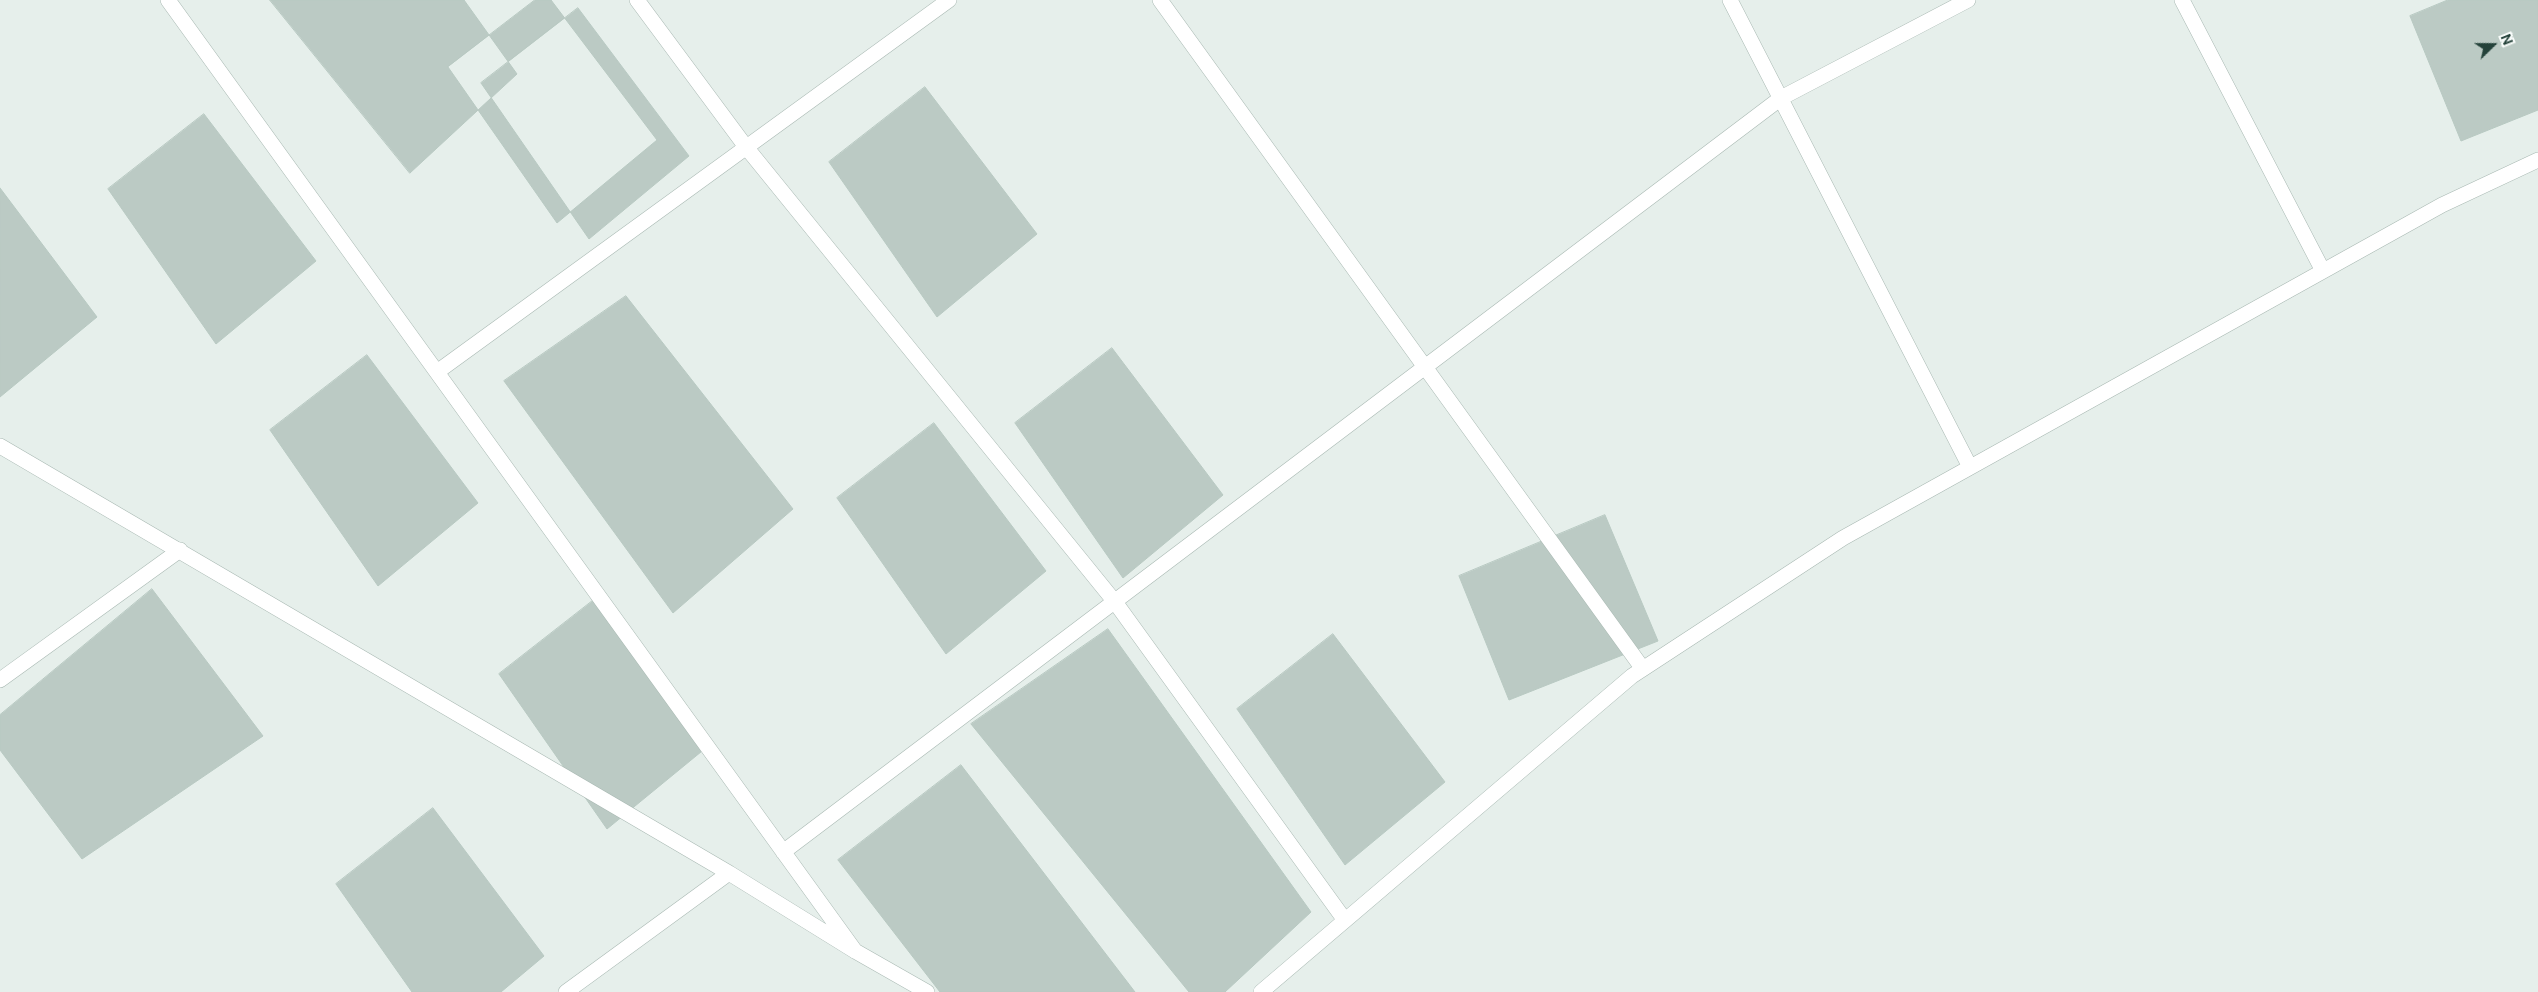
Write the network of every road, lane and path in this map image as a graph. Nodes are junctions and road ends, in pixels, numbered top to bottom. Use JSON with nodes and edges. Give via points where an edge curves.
{"nodes":[{"id":1,"x":168,"y":0,"type":"edge"},
{"id":2,"x":637,"y":0,"type":"edge"},
{"id":3,"x":950,"y":0,"type":"edge"},
{"id":4,"x":1160,"y":0,"type":"edge"},
{"id":5,"x":1730,"y":0,"type":"edge"},
{"id":6,"x":1968,"y":0,"type":"edge"},
{"id":7,"x":2182,"y":0,"type":"edge"},
{"id":8,"x":1781,"y":98,"type":"junction"},
{"id":9,"x":746,"y":147,"type":"junction"},
{"id":10,"x":2538,"y":160,"type":"edge"},
{"id":11,"x":2323,"y":271,"type":"junction"},
{"id":12,"x":1425,"y":367,"type":"junction"},
{"id":13,"x":437,"y":372,"type":"junction"},
{"id":14,"x":0,"y":446,"type":"edge"},
{"id":15,"x":1970,"y":467,"type":"junction"},
{"id":16,"x":180,"y":550,"type":"junction"},
{"id":17,"x":1115,"y":602,"type":"junction"},
{"id":18,"x":1643,"y":669,"type":"junction"},
{"id":19,"x":0,"y":680,"type":"edge"},
{"id":20,"x":783,"y":852,"type":"junction"},
{"id":21,"x":729,"y":873,"type":"junction"},
{"id":22,"x":1344,"y":919,"type":"junction"},
{"id":23,"x":855,"y":950,"type":"junction"},
{"id":24,"x":566,"y":992,"type":"edge"},
{"id":25,"x":927,"y":992,"type":"edge"},
{"id":26,"x":1261,"y":992,"type":"edge"}],
"edges":[{"from":1,"to":13,"type":"street"},
{"from":2,"to":9,"type":"street"},
{"from":3,"to":9,"type":"street"},
{"from":4,"to":12,"type":"street"},
{"from":5,"to":8,"type":"street"},
{"from":6,"to":8,"type":"street"},
{"from":7,"to":11,"type":"street"},
{"from":8,"to":12,"type":"street"},
{"from":8,"to":15,"type":"street"},
{"from":9,"to":13,"type":"street"},
{"from":9,"to":17,"type":"street"},
{"from":10,"to":11,"type":"street","via":[[2442,205]]},
{"from":11,"to":15,"type":"street"},
{"from":12,"to":17,"type":"street"},
{"from":12,"to":18,"type":"street"},
{"from":13,"to":20,"type":"street"},
{"from":14,"to":16,"type":"street"},
{"from":15,"to":18,"type":"street","via":[[1843,538]]},
{"from":16,"to":19,"type":"street"},
{"from":16,"to":21,"type":"street"},
{"from":17,"to":20,"type":"street"},
{"from":17,"to":22,"type":"street"},
{"from":18,"to":22,"type":"street","via":[[1584,715]]},
{"from":20,"to":23,"type":"street"},
{"from":21,"to":23,"type":"street"},
{"from":21,"to":24,"type":"street"},
{"from":22,"to":26,"type":"street"},
{"from":23,"to":25,"type":"street"}]}
